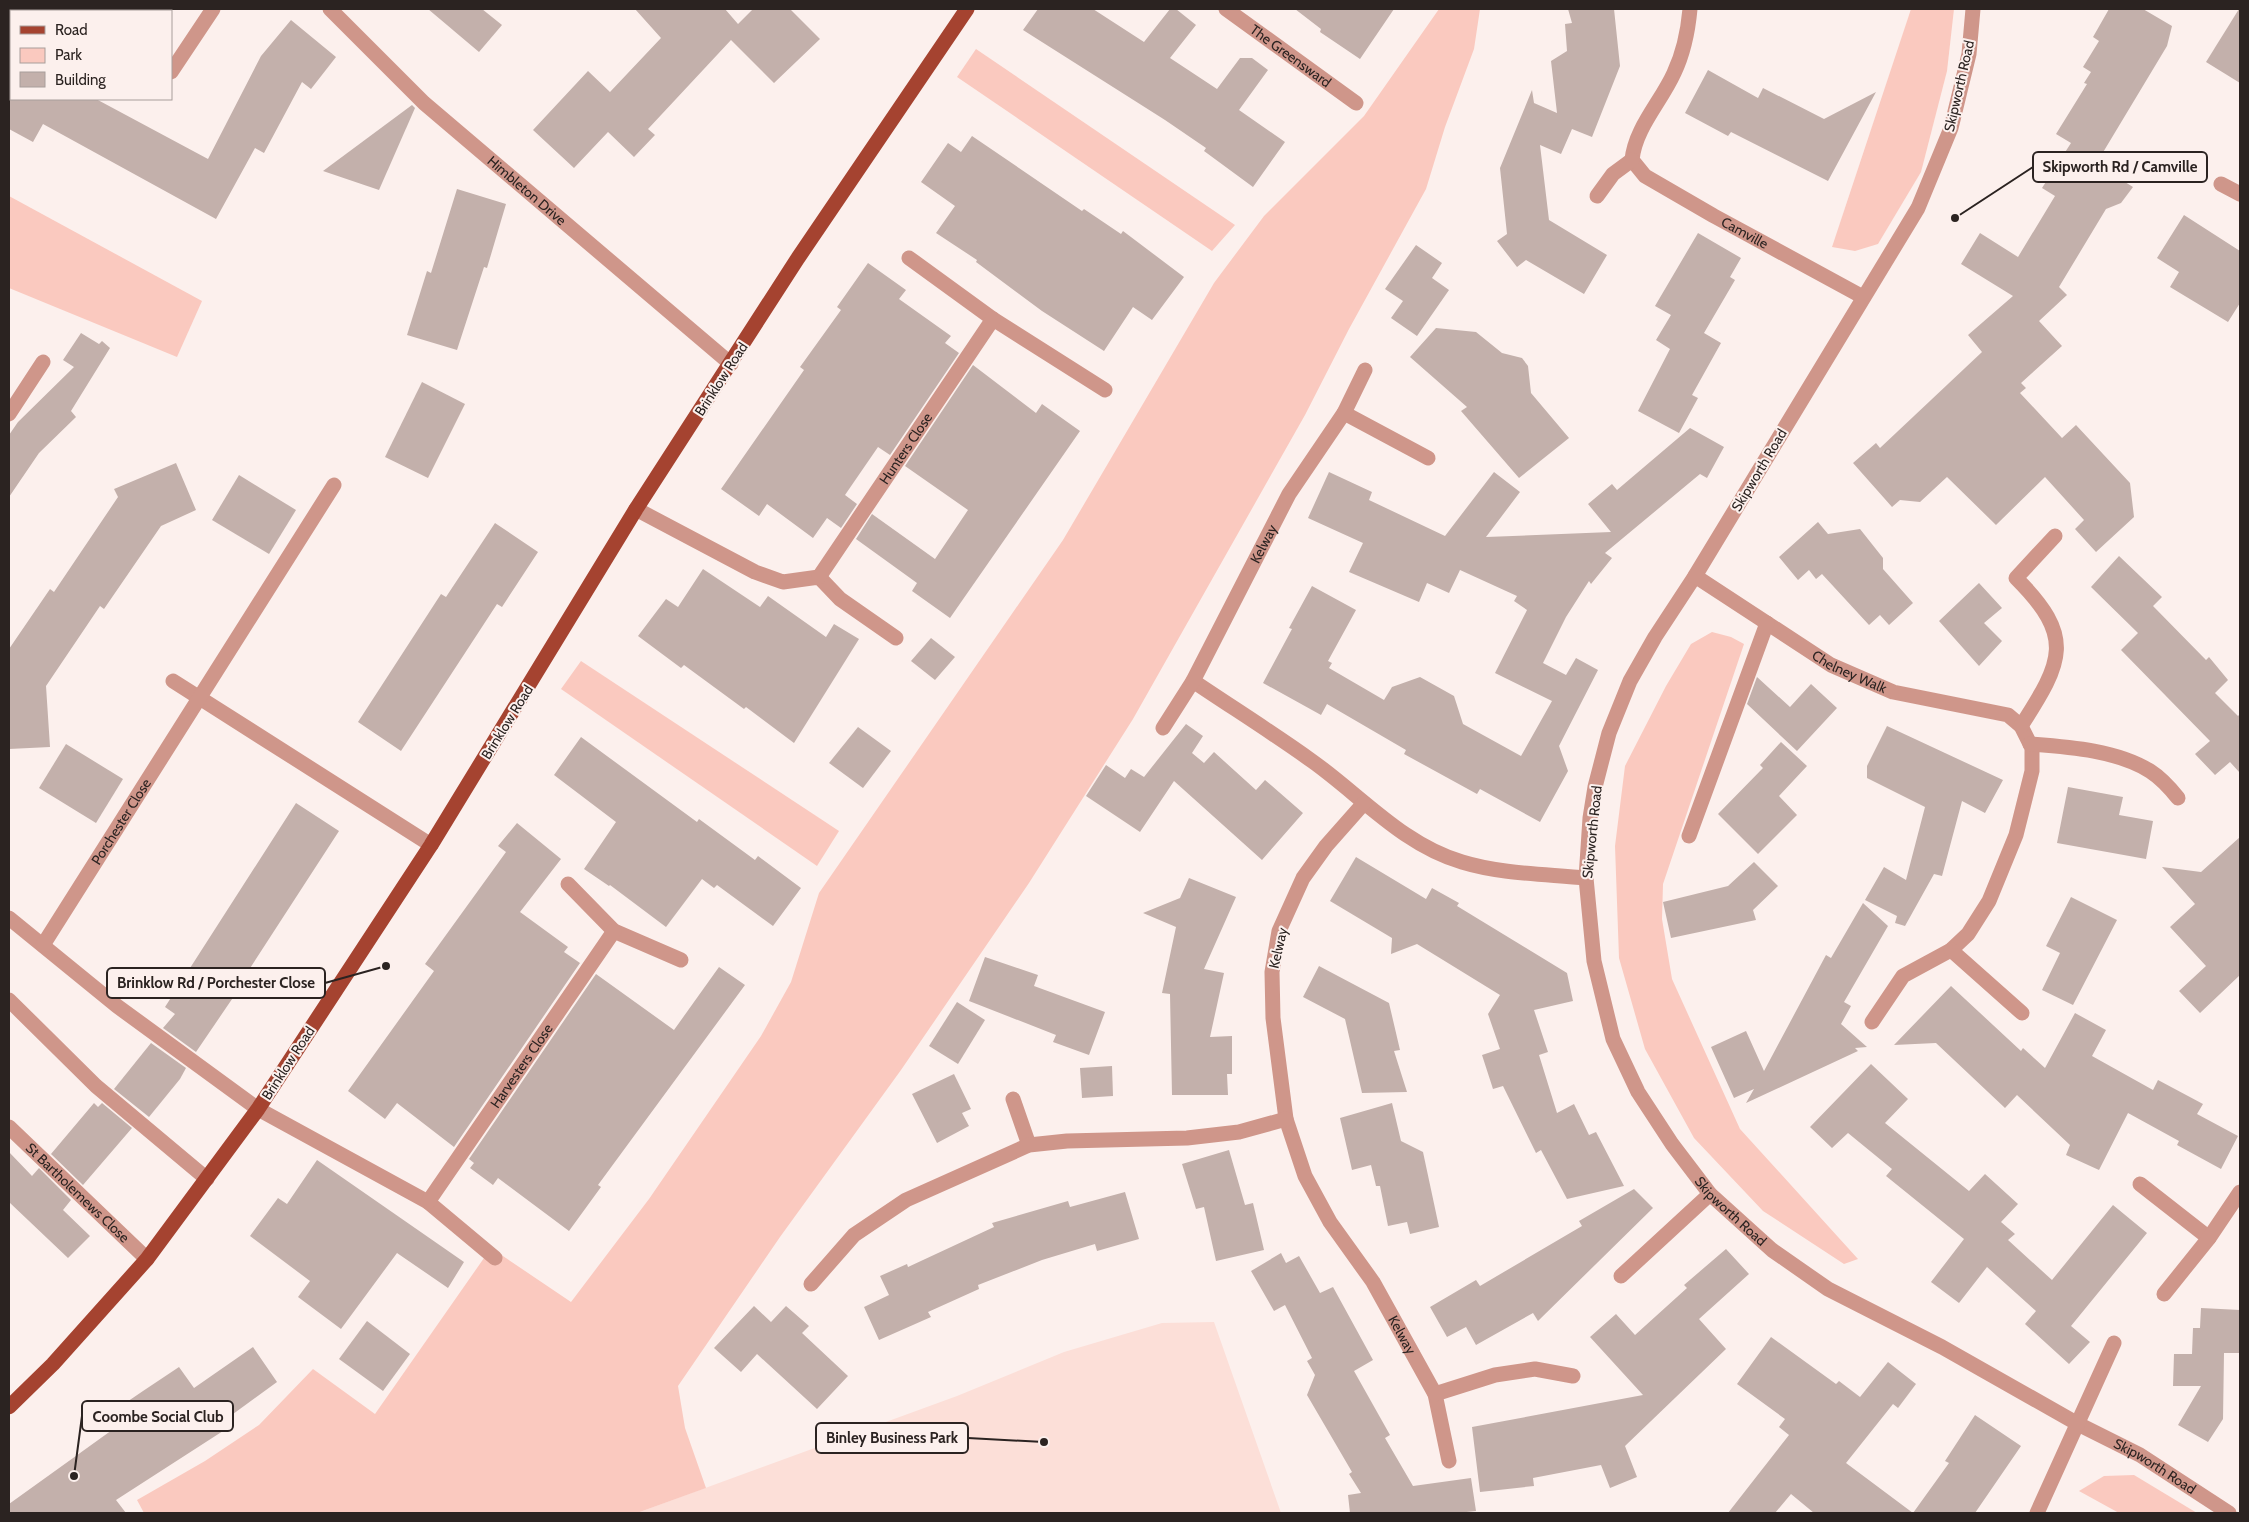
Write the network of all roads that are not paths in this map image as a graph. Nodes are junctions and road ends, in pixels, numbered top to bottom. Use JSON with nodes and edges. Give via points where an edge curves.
{"nodes":[{"id":1,"x":214,"y":9,"type":"edge"},
{"id":2,"x":330,"y":9,"type":"edge"},
{"id":3,"x":967,"y":9,"type":"edge"},
{"id":4,"x":1226,"y":9,"type":"edge"},
{"id":5,"x":1690,"y":9,"type":"edge"},
{"id":6,"x":1972,"y":9,"type":"edge"},
{"id":7,"x":172,"y":71,"type":"edge"},
{"id":8,"x":1356,"y":103,"type":"dead end"},
{"id":9,"x":1632,"y":160,"type":"junction"},
{"id":10,"x":2221,"y":184,"type":"dead end"},
{"id":11,"x":2240,"y":194,"type":"edge"},
{"id":12,"x":1598,"y":196,"type":"dead end"},
{"id":13,"x":909,"y":258,"type":"dead end"},
{"id":14,"x":1863,"y":297,"type":"junction"},
{"id":15,"x":993,"y":319,"type":"junction"},
{"id":16,"x":43,"y":362,"type":"dead end"},
{"id":17,"x":731,"y":364,"type":"junction"},
{"id":18,"x":1365,"y":370,"type":"dead end"},
{"id":19,"x":1105,"y":390,"type":"dead end"},
{"id":20,"x":1344,"y":413,"type":"junction"},
{"id":21,"x":9,"y":414,"type":"edge"},
{"id":22,"x":1428,"y":458,"type":"dead end"},
{"id":23,"x":334,"y":485,"type":"dead end"},
{"id":24,"x":636,"y":509,"type":"junction"},
{"id":25,"x":2055,"y":536,"type":"dead end"},
{"id":26,"x":1696,"y":576,"type":"junction"},
{"id":27,"x":819,"y":577,"type":"junction"},
{"id":28,"x":1767,"y":623,"type":"junction"},
{"id":29,"x":896,"y":638,"type":"dead end"},
{"id":30,"x":173,"y":681,"type":"dead end"},
{"id":31,"x":1193,"y":681,"type":"junction"},
{"id":32,"x":202,"y":697,"type":"junction"},
{"id":33,"x":2021,"y":726,"type":"junction"},
{"id":34,"x":1163,"y":728,"type":"dead end"},
{"id":35,"x":2030,"y":744,"type":"junction"},
{"id":36,"x":2178,"y":798,"type":"dead end"},
{"id":37,"x":1364,"y":803,"type":"junction"},
{"id":38,"x":1689,"y":836,"type":"dead end"},
{"id":39,"x":431,"y":845,"type":"junction"},
{"id":40,"x":1586,"y":878,"type":"junction"},
{"id":41,"x":568,"y":884,"type":"dead end"},
{"id":42,"x":9,"y":918,"type":"edge"},
{"id":43,"x":614,"y":931,"type":"junction"},
{"id":44,"x":42,"y":946,"type":"junction"},
{"id":45,"x":1951,"y":950,"type":"junction"},
{"id":46,"x":681,"y":960,"type":"dead end"},
{"id":47,"x":9,"y":1000,"type":"edge"},
{"id":48,"x":2022,"y":1012,"type":"dead end"},
{"id":49,"x":1872,"y":1022,"type":"dead end"},
{"id":50,"x":1013,"y":1099,"type":"dead end"},
{"id":51,"x":258,"y":1109,"type":"junction"},
{"id":52,"x":1286,"y":1119,"type":"junction"},
{"id":53,"x":9,"y":1127,"type":"edge"},
{"id":54,"x":1029,"y":1145,"type":"junction"},
{"id":55,"x":207,"y":1179,"type":"junction"},
{"id":56,"x":2140,"y":1184,"type":"dead end"},
{"id":57,"x":2240,"y":1192,"type":"edge"},
{"id":58,"x":1710,"y":1194,"type":"junction"},
{"id":59,"x":428,"y":1202,"type":"junction"},
{"id":60,"x":2209,"y":1238,"type":"junction"},
{"id":61,"x":495,"y":1258,"type":"dead end"},
{"id":62,"x":147,"y":1260,"type":"junction"},
{"id":63,"x":1621,"y":1276,"type":"dead end"},
{"id":64,"x":811,"y":1284,"type":"dead end"},
{"id":65,"x":2164,"y":1294,"type":"dead end"},
{"id":66,"x":2114,"y":1343,"type":"dead end"},
{"id":67,"x":1573,"y":1376,"type":"dead end"},
{"id":68,"x":1435,"y":1394,"type":"junction"},
{"id":69,"x":9,"y":1407,"type":"edge"},
{"id":70,"x":2078,"y":1424,"type":"junction"},
{"id":71,"x":1449,"y":1461,"type":"dead end"},
{"id":72,"x":2037,"y":1513,"type":"edge"},
{"id":73,"x":2229,"y":1513,"type":"edge"}],
"edges":[{"from":1,"to":7,"type":"street"},
{"from":2,"to":17,"type":"street","name":"Himbleton Drive","via":[[424,103]]},
{"from":3,"to":17,"type":"main road","name":"Brinklow Road","via":[[798,258]]},
{"from":4,"to":8,"type":"street","name":"The Greensward"},
{"from":5,"to":9,"type":"street","via":[[1687,38],[1675,73],[1634,144]]},
{"from":6,"to":14,"type":"street","name":"Skipworth Road","via":[[1969,54],[1951,128],[1918,208]]},
{"from":9,"to":12,"type":"street","via":[[1612,174]]},
{"from":9,"to":14,"type":"street","name":"Camville","via":[[1645,176]]},
{"from":10,"to":11,"type":"street"},
{"from":13,"to":15,"type":"street"},
{"from":14,"to":26,"type":"street","name":"Skipworth Road"},
{"from":15,"to":19,"type":"street"},
{"from":15,"to":27,"type":"street","name":"Hunters Close"},
{"from":16,"to":21,"type":"street"},
{"from":17,"to":24,"type":"main road","name":"Brinklow Road"},
{"from":18,"to":20,"type":"street","name":"Kelway"},
{"from":20,"to":22,"type":"street"},
{"from":20,"to":31,"type":"street","name":"Kelway","via":[[1290,494]]},
{"from":23,"to":32,"type":"street","name":"Porchester Close"},
{"from":24,"to":27,"type":"street","via":[[783,582]]},
{"from":24,"to":39,"type":"main road","name":"Brinklow Road"},
{"from":25,"to":33,"type":"street","via":[[2016,578],[2036,598],[2050,620],[2056,633],[2057,649],[2042,693]]},
{"from":26,"to":28,"type":"street","name":"Chelney Walk"},
{"from":26,"to":40,"type":"street","name":"Skipworth Road","via":[[1630,681],[1609,733],[1592,810]]},
{"from":27,"to":29,"type":"street","via":[[840,600]]},
{"from":28,"to":33,"type":"street","name":"Chelney Walk","via":[[1830,665],[1893,692],[2008,715]]},
{"from":28,"to":38,"type":"street"},
{"from":30,"to":32,"type":"street"},
{"from":31,"to":34,"type":"street","name":"Kelway"},
{"from":31,"to":37,"type":"street","via":[[1312,761]]},
{"from":32,"to":39,"type":"street"},
{"from":32,"to":44,"type":"street","name":"Porchester Close"},
{"from":33,"to":35,"type":"street"},
{"from":35,"to":36,"type":"street","via":[[2116,756],[2152,772]]},
{"from":35,"to":45,"type":"street","via":[[2032,772],[2016,835],[1989,902],[1968,934]]},
{"from":37,"to":40,"type":"street","via":[[1403,832],[1461,862],[1493,869]]},
{"from":37,"to":52,"type":"street","name":"Kelway","via":[[1303,878],[1279,932],[1272,972],[1273,1018]]},
{"from":39,"to":51,"type":"main road","name":"Brinklow Road"},
{"from":40,"to":58,"type":"street","name":"Skipworth Road","via":[[1594,960],[1613,1039],[1638,1092]]},
{"from":41,"to":43,"type":"street"},
{"from":42,"to":44,"type":"street"},
{"from":43,"to":46,"type":"street"},
{"from":43,"to":59,"type":"street","name":"Harvesters Close"},
{"from":44,"to":51,"type":"street","via":[[117,1006]]},
{"from":45,"to":48,"type":"street"},
{"from":45,"to":49,"type":"street","via":[[1903,976]]},
{"from":47,"to":55,"type":"street","via":[[96,1086]]},
{"from":50,"to":54,"type":"street"},
{"from":51,"to":55,"type":"main road","name":"Brinklow Road"},
{"from":51,"to":59,"type":"street"},
{"from":52,"to":54,"type":"street","via":[[1239,1132],[1187,1138]]},
{"from":52,"to":68,"type":"street","name":"Kelway","via":[[1305,1176],[1317,1199],[1373,1282]]},
{"from":53,"to":62,"type":"street","name":"St Bartholemews Close"},
{"from":54,"to":64,"type":"street","via":[[906,1200],[854,1234]]},
{"from":55,"to":62,"type":"main road","name":"Brinklow Road"},
{"from":56,"to":60,"type":"street"},
{"from":57,"to":60,"type":"street"},
{"from":58,"to":63,"type":"street"},
{"from":58,"to":70,"type":"street","name":"Skipworth Road","via":[[1772,1250],[1828,1289],[1942,1347]]},
{"from":59,"to":61,"type":"street"},
{"from":60,"to":65,"type":"street"},
{"from":62,"to":69,"type":"main road","name":"Brinklow Road","via":[[53,1364]]},
{"from":66,"to":70,"type":"street"},
{"from":67,"to":68,"type":"street","via":[[1535,1369],[1496,1375]]},
{"from":68,"to":71,"type":"street","name":"Kelway"},
{"from":70,"to":72,"type":"street"},
{"from":70,"to":73,"type":"street","name":"Skipworth Road","via":[[2140,1455]]}]}
